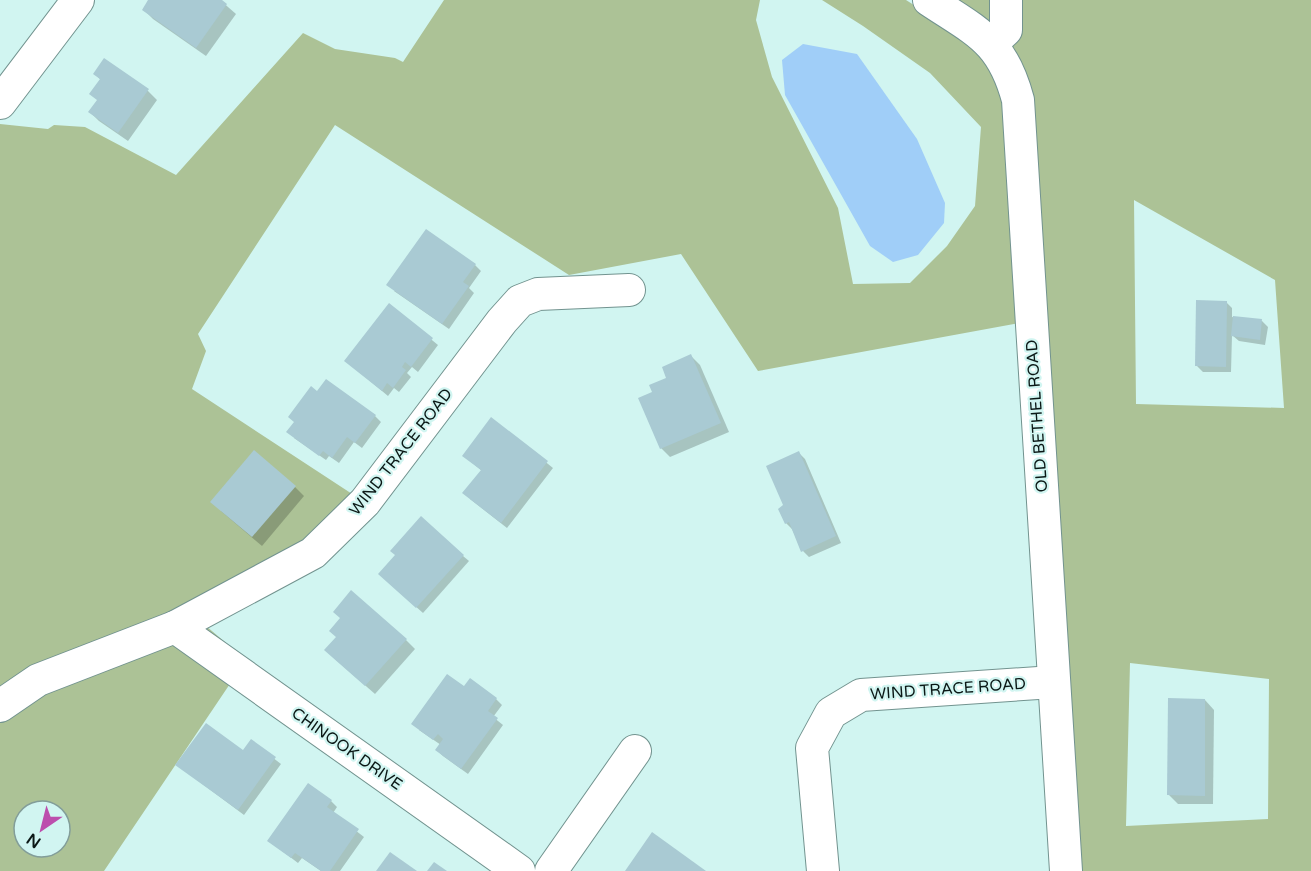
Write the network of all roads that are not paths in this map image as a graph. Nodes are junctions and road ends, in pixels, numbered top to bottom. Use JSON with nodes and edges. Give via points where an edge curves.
{"nodes":[{"id":1,"x":78,"y":0,"type":"edge"},
{"id":2,"x":929,"y":0,"type":"edge"},
{"id":3,"x":1006,"y":0,"type":"edge"},
{"id":4,"x":991,"y":44,"type":"junction"},
{"id":5,"x":0,"y":103,"type":"edge"},
{"id":6,"x":629,"y":290,"type":"dead end"},
{"id":7,"x":175,"y":627,"type":"junction"},
{"id":8,"x":1053,"y":682,"type":"junction"},
{"id":9,"x":0,"y":705,"type":"edge"},
{"id":10,"x":635,"y":751,"type":"dead end"},
{"id":11,"x":519,"y":871,"type":"edge"},
{"id":12,"x":551,"y":871,"type":"edge"},
{"id":13,"x":823,"y":871,"type":"edge"},
{"id":14,"x":1066,"y":871,"type":"edge"}],
"edges":[{"from":1,"to":5,"type":"street"},
{"from":2,"to":4,"type":"street","name":"OLD BETHEL ROAD","via":[[981,33]]},
{"from":3,"to":4,"type":"street","via":[[1006,30]]},
{"from":4,"to":8,"type":"street","name":"OLD BETHEL ROAD","via":[[1011,75],[1018,100]]},
{"from":6,"to":7,"type":"street","name":"WIND TRACE ROAD","via":[[538,294],[520,301],[365,502],[314,553]]},
{"from":7,"to":9,"type":"street","name":"WIND TRACE ROAD","via":[[38,680]]},
{"from":7,"to":11,"type":"street","name":"CHINOOK DRIVE"},
{"from":8,"to":13,"type":"street","name":"WIND TRACE ROAD","via":[[861,695],[831,713],[812,748]]},
{"from":8,"to":14,"type":"street","name":"OLD BETHEL ROAD"},
{"from":10,"to":12,"type":"street"}]}
